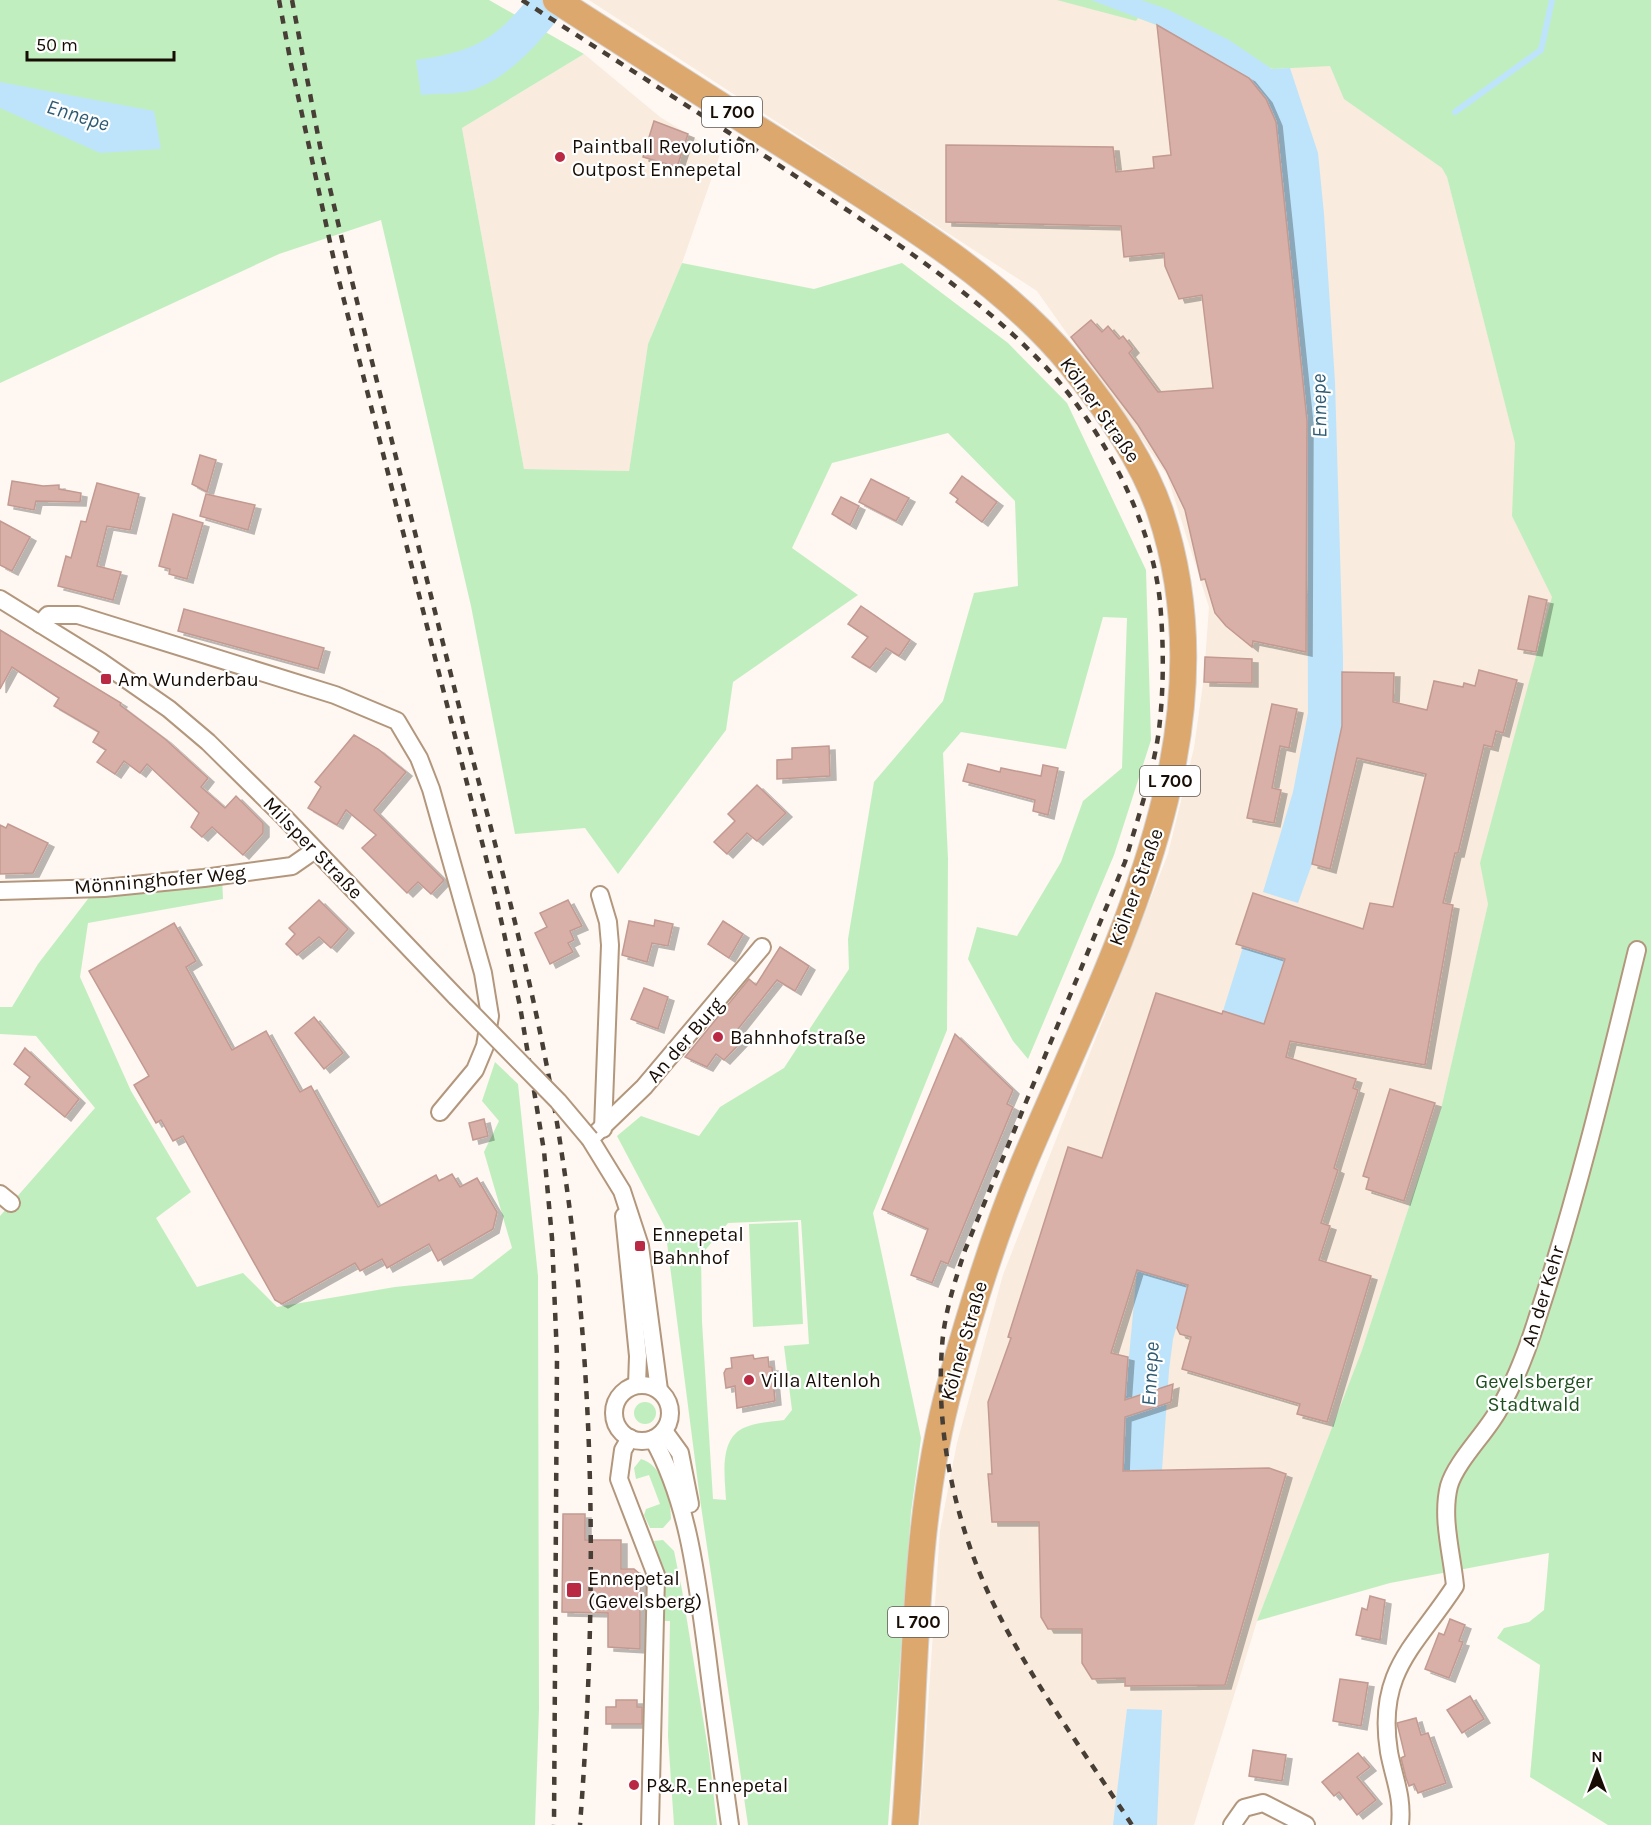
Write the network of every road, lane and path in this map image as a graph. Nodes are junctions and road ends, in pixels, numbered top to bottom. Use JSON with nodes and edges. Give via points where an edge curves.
{"nodes":[{"id":1,"x":563,"y":5,"type":"edge"},
{"id":2,"x":0,"y":599,"type":"edge"},
{"id":3,"x":40,"y":624,"type":"junction"},
{"id":4,"x":315,"y":850,"type":"junction"},
{"id":5,"x":0,"y":891,"type":"edge"},
{"id":6,"x":600,"y":895,"type":"dead end"},
{"id":7,"x":762,"y":947,"type":"dead end"},
{"id":8,"x":1637,"y":950,"type":"dead end"},
{"id":9,"x":440,"y":1112,"type":"dead end"},
{"id":10,"x":596,"y":1134,"type":"junction"},
{"id":11,"x":622,"y":1191,"type":"junction"},
{"id":12,"x":637,"y":1386,"type":"junction"},
{"id":13,"x":659,"y":1390,"type":"junction"},
{"id":14,"x":659,"y":1435,"type":"junction"},
{"id":15,"x":630,"y":1438,"type":"junction"},
{"id":16,"x":650,"y":1825,"type":"edge"},
{"id":17,"x":730,"y":1825,"type":"edge"},
{"id":18,"x":905,"y":1825,"type":"edge"},
{"id":19,"x":1232,"y":1825,"type":"edge"},
{"id":20,"x":1306,"y":1825,"type":"edge"},
{"id":21,"x":1400,"y":1825,"type":"edge"}],
"edges":[{"from":1,"to":18,"type":"main road","name":"Kölner Straße","number":"L 700","via":[[892,214],[976,275],[1039,330],[1068,362],[1135,459],[1159,507],[1172,553],[1184,620],[1182,718],[1157,833],[1141,886],[986,1267],[939,1427],[923,1530]]},
{"from":2,"to":3,"type":"street","name":"Milsper Straße"},
{"from":3,"to":4,"type":"street","name":"Milsper Straße","via":[[169,709],[234,767]]},
{"from":3,"to":9,"type":"street","via":[[48,615],[78,615],[335,695],[398,721],[431,789],[483,973],[490,1016],[485,1046],[475,1070]]},
{"from":4,"to":5,"type":"street","name":"Mönninghofer Weg","via":[[292,866],[204,878],[104,888]]},
{"from":4,"to":10,"type":"street","name":"Milsper Straße","bridge":true,"via":[[558,1101]]},
{"from":6,"to":10,"type":"street","via":[[610,945]]},
{"from":7,"to":10,"type":"street","name":"An der Burg","via":[[691,1034]]},
{"from":8,"to":21,"type":"street","name":"An der Kehr","via":[[1606,1078],[1520,1370],[1498,1411],[1454,1471],[1448,1488],[1446,1518],[1455,1586],[1403,1657],[1389,1693],[1389,1752],[1402,1804]]},
{"from":10,"to":11,"type":"street"},
{"from":11,"to":12,"type":"street","via":[[638,1356]]},
{"from":11,"to":13,"type":"street","via":[[640,1246]]},
{"from":12,"to":13,"type":"street"},
{"from":12,"to":15,"type":"street","via":[[622,1394],[615,1409],[618,1426]]},
{"from":13,"to":14,"type":"street","via":[[669,1405],[669,1423]]},
{"from":14,"to":15,"type":"street"},
{"from":14,"to":17,"type":"street","via":[[675,1481],[694,1571]]},
{"from":15,"to":16,"type":"street","via":[[623,1450],[619,1479],[656,1575]]},
{"from":19,"to":20,"type":"street","via":[[1244,1808],[1263,1803]]}]}
